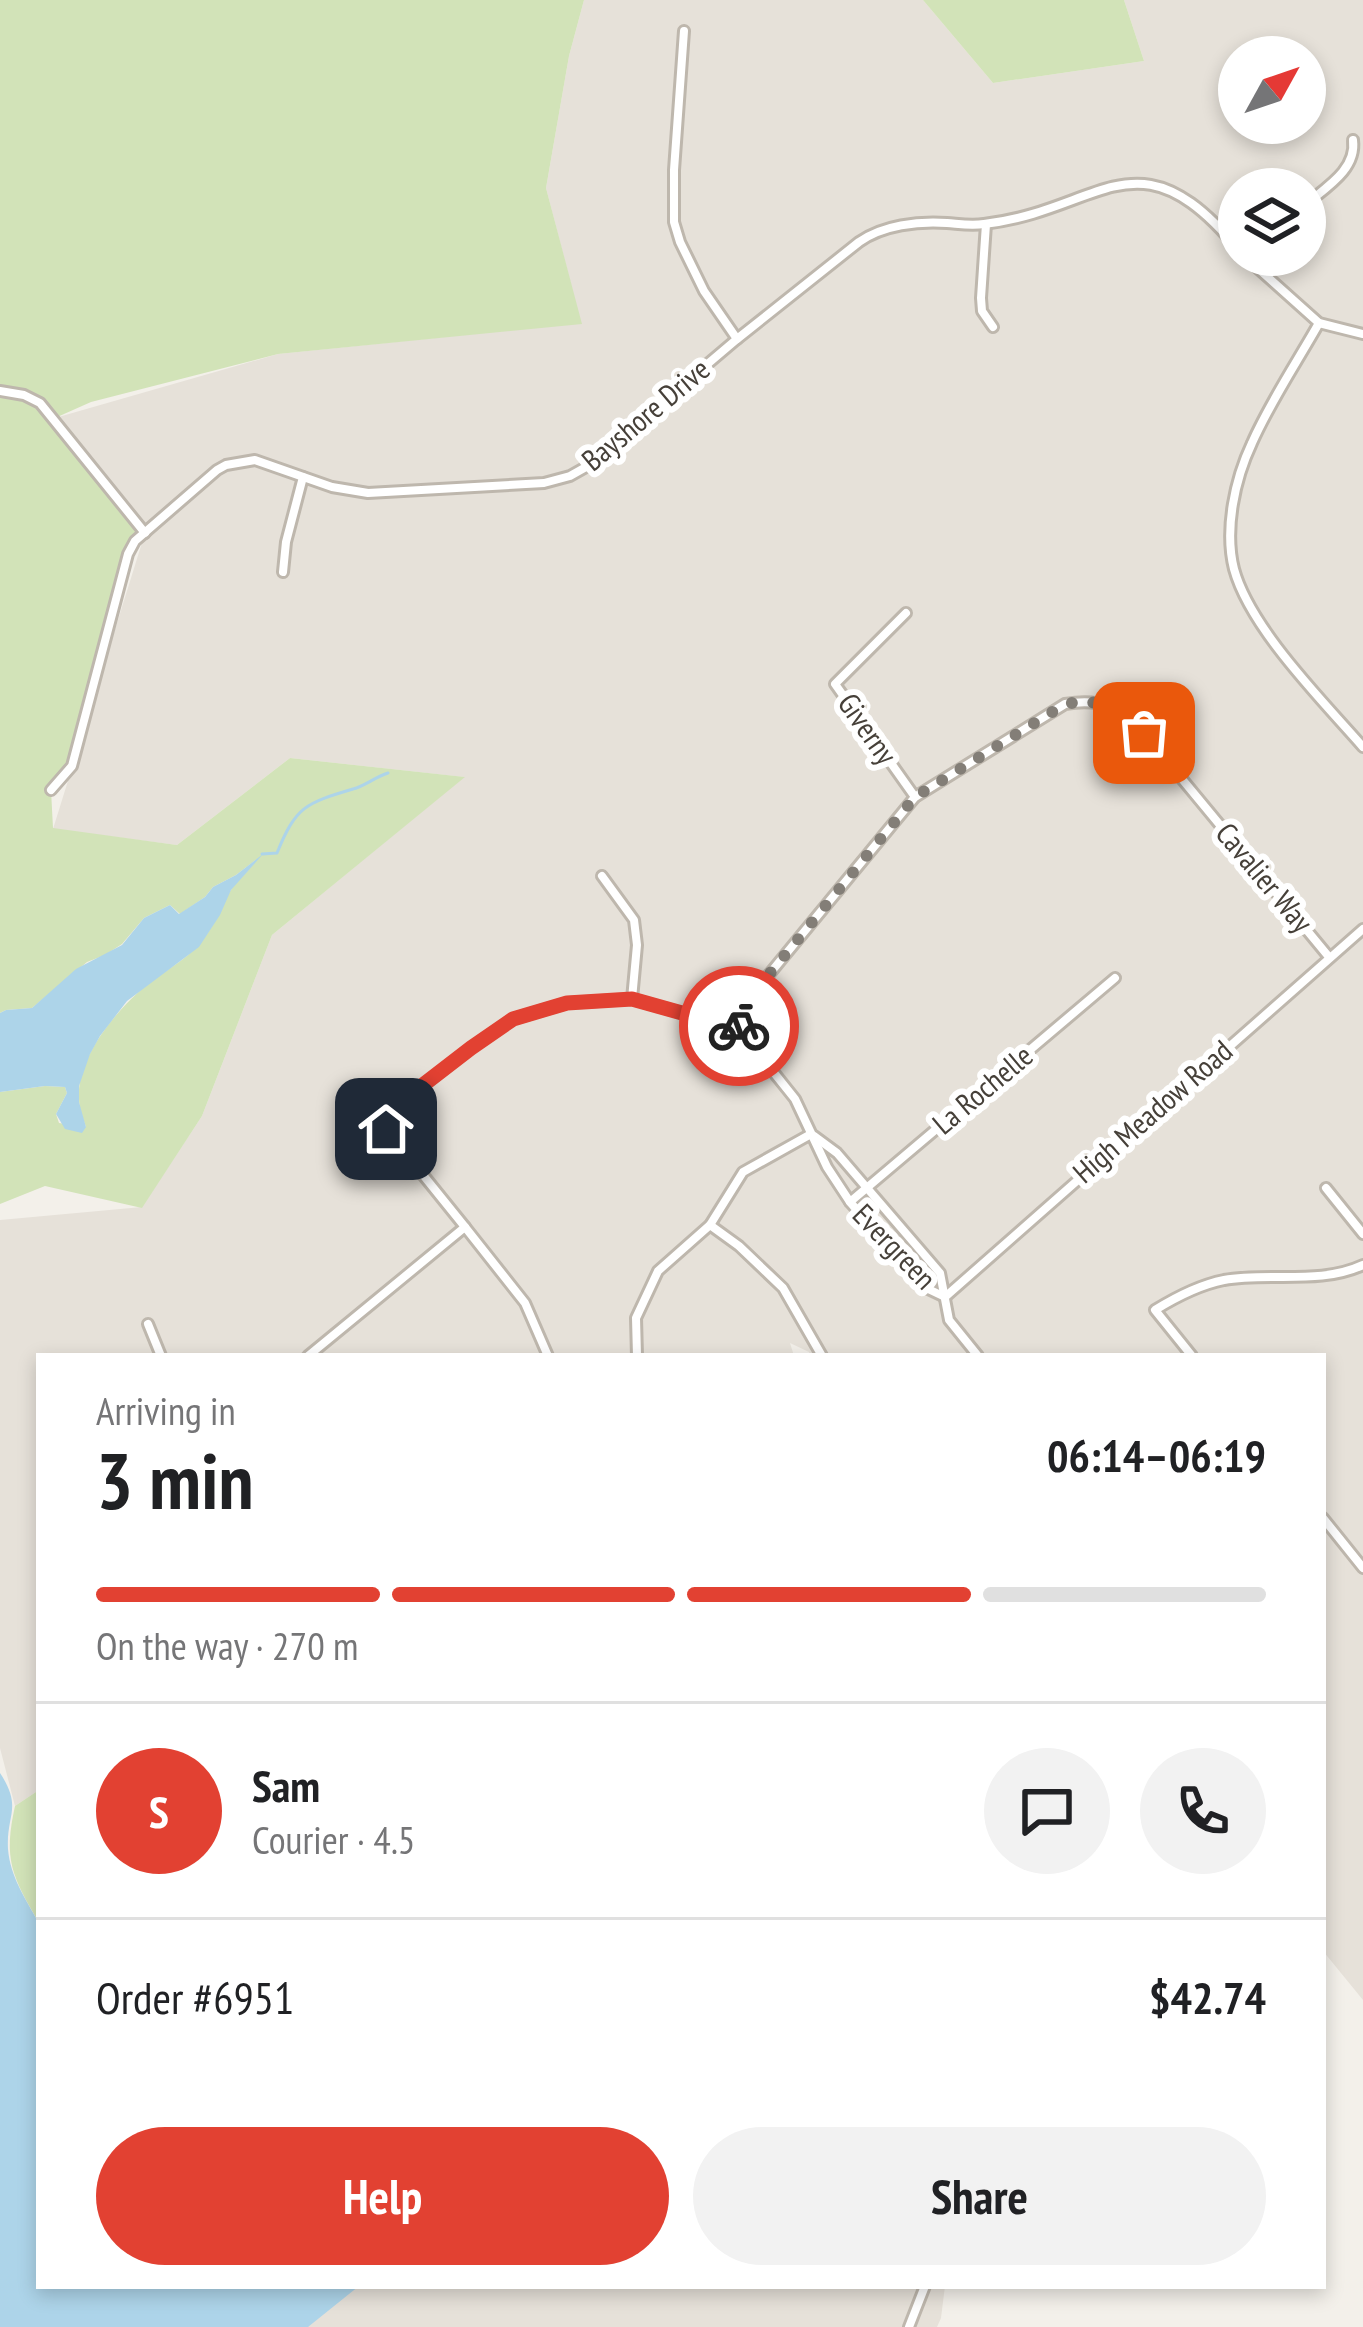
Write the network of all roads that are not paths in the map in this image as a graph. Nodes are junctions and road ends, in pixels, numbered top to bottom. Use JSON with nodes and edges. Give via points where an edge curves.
{"nodes":[{"id":1,"x":684,"y":31,"type":"dead end"},
{"id":2,"x":1353,"y":140,"type":"dead end"},
{"id":3,"x":1326,"y":185,"type":"edge"},
{"id":4,"x":986,"y":224,"type":"junction"},
{"id":5,"x":1218,"y":224,"type":"edge"},
{"id":6,"x":1267,"y":276,"type":"edge"},
{"id":7,"x":1319,"y":323,"type":"junction"},
{"id":8,"x":993,"y":327,"type":"dead end"},
{"id":9,"x":1363,"y":334,"type":"edge"},
{"id":10,"x":737,"y":339,"type":"junction"},
{"id":11,"x":0,"y":391,"type":"edge"},
{"id":12,"x":303,"y":477,"type":"junction"},
{"id":13,"x":145,"y":532,"type":"junction"},
{"id":14,"x":284,"y":572,"type":"dead end"},
{"id":15,"x":907,"y":613,"type":"dead end"},
{"id":16,"x":1363,"y":746,"type":"edge"},
{"id":17,"x":51,"y":790,"type":"dead end"},
{"id":18,"x":915,"y":797,"type":"junction"},
{"id":19,"x":602,"y":876,"type":"dead end"},
{"id":20,"x":1363,"y":928,"type":"edge"},
{"id":21,"x":1329,"y":957,"type":"junction"},
{"id":22,"x":1115,"y":977,"type":"dead end"},
{"id":23,"x":632,"y":999,"type":"junction"},
{"id":24,"x":739,"y":1029,"type":"junction"},
{"id":25,"x":811,"y":1133,"type":"junction"},
{"id":26,"x":868,"y":1188,"type":"junction"},
{"id":27,"x":1326,"y":1188,"type":"dead end"},
{"id":28,"x":850,"y":1202,"type":"junction"},
{"id":29,"x":710,"y":1225,"type":"junction"},
{"id":30,"x":465,"y":1227,"type":"junction"},
{"id":31,"x":1363,"y":1234,"type":"edge"},
{"id":32,"x":1363,"y":1265,"type":"edge"},
{"id":33,"x":945,"y":1297,"type":"junction"},
{"id":34,"x":148,"y":1324,"type":"dead end"},
{"id":35,"x":160,"y":1353,"type":"edge"},
{"id":36,"x":312,"y":1353,"type":"edge"},
{"id":37,"x":547,"y":1353,"type":"edge"},
{"id":38,"x":637,"y":1353,"type":"edge"},
{"id":39,"x":820,"y":1353,"type":"edge"},
{"id":40,"x":975,"y":1353,"type":"edge"},
{"id":41,"x":1190,"y":1353,"type":"edge"},
{"id":42,"x":1326,"y":1522,"type":"edge"},
{"id":43,"x":1363,"y":1568,"type":"edge"},
{"id":44,"x":924,"y":2289,"type":"edge"},
{"id":45,"x":910,"y":2327,"type":"edge"}],
"edges":[{"from":1,"to":10,"type":"street","via":[[674,222],[704,291]]},
{"from":2,"to":3,"type":"street","via":[[1348,165]]},
{"from":4,"to":5,"type":"street","name":"Bayshore Drive","via":[[1112,184],[1182,195]]},
{"from":4,"to":8,"type":"street","via":[[980,298]]},
{"from":4,"to":10,"type":"street","name":"Bayshore Drive","via":[[873,232]]},
{"from":6,"to":7,"type":"street","name":"Bayshore Drive"},
{"from":7,"to":9,"type":"street","name":"Bayshore Drive"},
{"from":7,"to":16,"type":"street","via":[[1246,456],[1231,546],[1240,586],[1270,636]]},
{"from":10,"to":12,"type":"street","name":"Bayshore Drive","via":[[570,476],[368,493]]},
{"from":11,"to":13,"type":"street","via":[[40,403]]},
{"from":12,"to":13,"type":"street","name":"Bayshore Drive","via":[[255,460],[226,465]]},
{"from":12,"to":14,"type":"street"},
{"from":13,"to":17,"type":"street","name":"Bayshore Drive","via":[[128,554],[72,766]]},
{"from":15,"to":18,"type":"street","name":"Giverny","via":[[835,684]]},
{"from":18,"to":21,"type":"street","name":"Cavalier Way","via":[[1065,704],[1090,700],[1118,709]]},
{"from":18,"to":24,"type":"street","name":"Cavalier Way","via":[[739,1011]]},
{"from":19,"to":23,"type":"street","via":[[634,920]]},
{"from":20,"to":21,"type":"street","name":"High Meadow Road"},
{"from":21,"to":33,"type":"street","name":"High Meadow Road"},
{"from":22,"to":26,"type":"street","name":"La Rochelle"},
{"from":23,"to":24,"type":"street"},
{"from":23,"to":30,"type":"street","via":[[580,1000],[513,1019],[388,1112],[386,1129]]},
{"from":24,"to":25,"type":"street","name":"Evergreen"},
{"from":25,"to":26,"type":"street","name":"Evergreen"},
{"from":25,"to":28,"type":"street","name":"Evergreen"},
{"from":25,"to":29,"type":"street","via":[[743,1172]]},
{"from":26,"to":28,"type":"street","name":"La Rochelle"},
{"from":26,"to":33,"type":"street","name":"Evergreen","via":[[940,1273]]},
{"from":27,"to":31,"type":"street"},
{"from":28,"to":33,"type":"street","name":"Evergreen","via":[[924,1287]]},
{"from":29,"to":38,"type":"street","via":[[658,1271],[636,1318]]},
{"from":29,"to":39,"type":"street","via":[[783,1288]]},
{"from":30,"to":36,"type":"street"},
{"from":30,"to":37,"type":"street","via":[[525,1304]]},
{"from":32,"to":41,"type":"street","via":[[1343,1274],[1224,1280],[1182,1294],[1155,1310]]},
{"from":33,"to":40,"type":"street","via":[[954,1329]]},
{"from":34,"to":35,"type":"street"},
{"from":42,"to":43,"type":"street"},
{"from":44,"to":45,"type":"street"}]}
